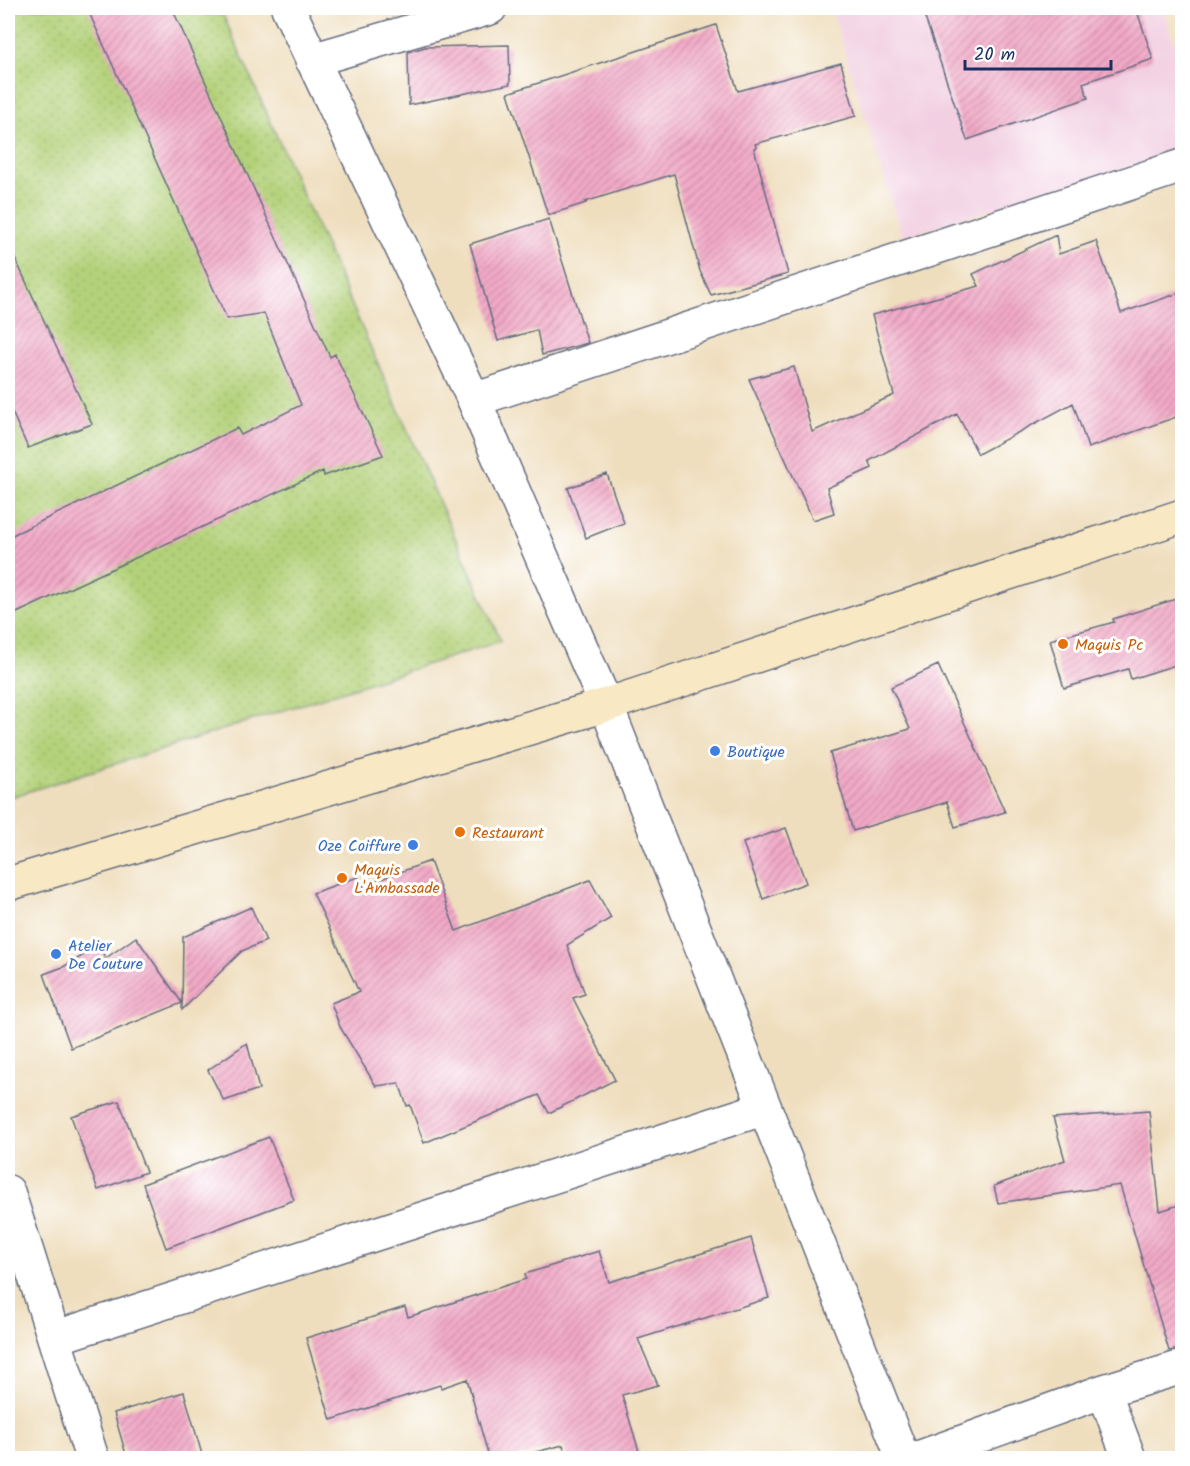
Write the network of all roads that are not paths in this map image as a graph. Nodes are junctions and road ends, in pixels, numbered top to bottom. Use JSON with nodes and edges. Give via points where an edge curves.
{"nodes":[{"id":1,"x":288,"y":8,"type":"edge"},
{"id":2,"x":490,"y":8,"type":"edge"},
{"id":3,"x":312,"y":60,"type":"junction"},
{"id":4,"x":1182,"y":166,"type":"edge"},
{"id":5,"x":474,"y":400,"type":"junction"},
{"id":6,"x":1182,"y":516,"type":"edge"},
{"id":7,"x":606,"y":705,"type":"junction"},
{"id":8,"x":8,"y":884,"type":"edge"},
{"id":9,"x":765,"y":1108,"type":"junction"},
{"id":10,"x":8,"y":1192,"type":"edge"},
{"id":11,"x":54,"y":1338,"type":"junction"},
{"id":12,"x":1182,"y":1367,"type":"edge"},
{"id":13,"x":1104,"y":1391,"type":"junction"},
{"id":14,"x":92,"y":1458,"type":"edge"},
{"id":15,"x":903,"y":1458,"type":"edge"},
{"id":16,"x":918,"y":1458,"type":"edge"},
{"id":17,"x":1129,"y":1458,"type":"edge"}],
"edges":[{"from":1,"to":3,"type":"street"},
{"from":2,"to":3,"type":"street"},
{"from":3,"to":5,"type":"street"},
{"from":4,"to":5,"type":"street"},
{"from":5,"to":7,"type":"street"},
{"from":6,"to":7,"type":"street"},
{"from":7,"to":8,"type":"street"},
{"from":7,"to":9,"type":"street"},
{"from":9,"to":11,"type":"street"},
{"from":9,"to":15,"type":"street"},
{"from":10,"to":11,"type":"street"},
{"from":11,"to":14,"type":"street"},
{"from":12,"to":13,"type":"street"},
{"from":13,"to":16,"type":"street"},
{"from":13,"to":17,"type":"street"}]}
